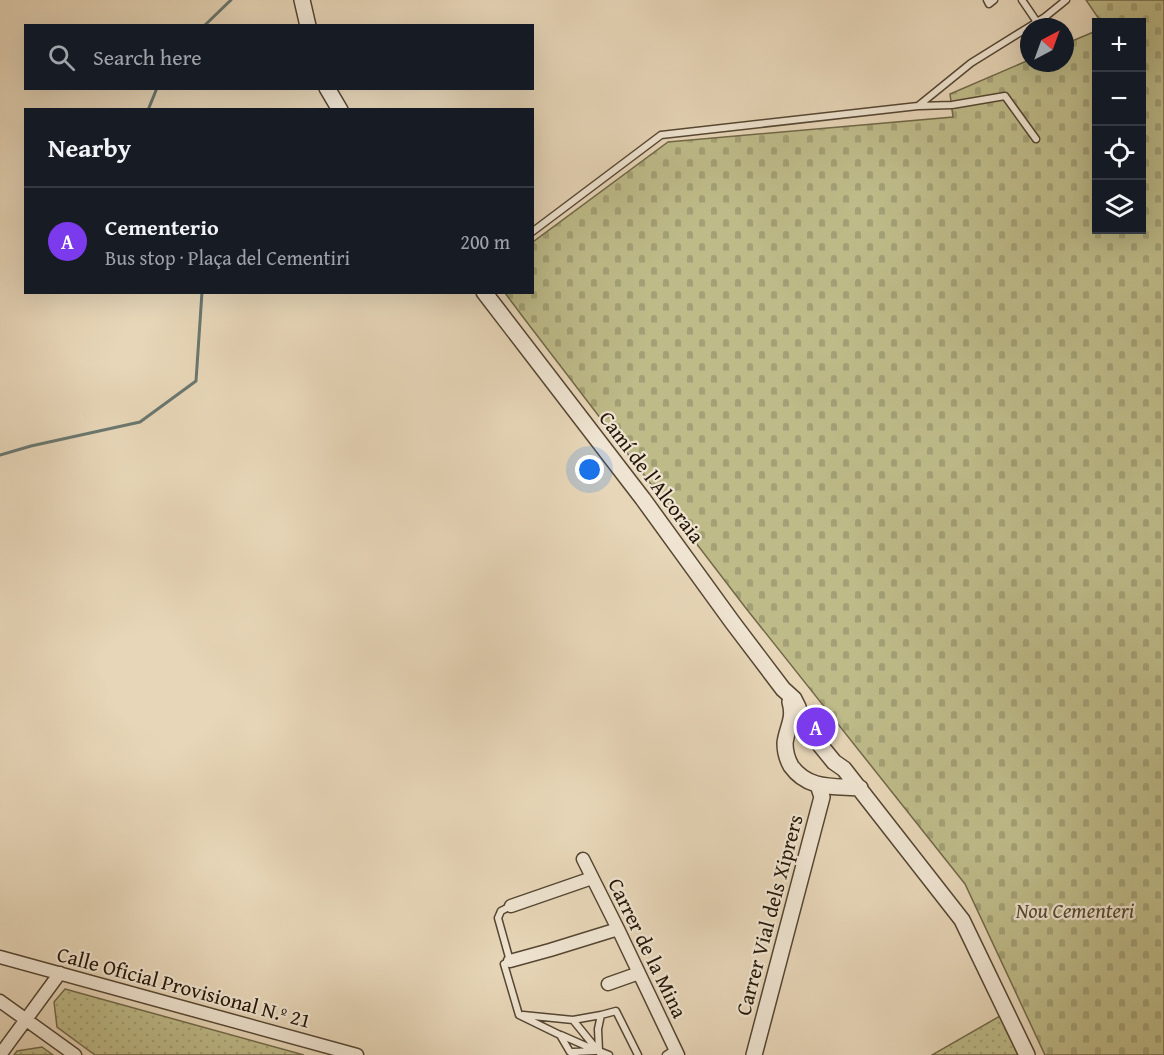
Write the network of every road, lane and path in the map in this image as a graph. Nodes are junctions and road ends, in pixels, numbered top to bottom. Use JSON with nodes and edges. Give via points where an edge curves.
{"nodes":[{"id":1,"x":302,"y":0,"type":"edge"},
{"id":2,"x":987,"y":0,"type":"edge"},
{"id":3,"x":994,"y":0,"type":"edge"},
{"id":4,"x":1022,"y":0,"type":"edge"},
{"id":5,"x":1066,"y":0,"type":"edge"},
{"id":6,"x":1034,"y":18,"type":"edge"},
{"id":7,"x":1042,"y":18,"type":"edge"},
{"id":8,"x":308,"y":24,"type":"edge"},
{"id":9,"x":1020,"y":33,"type":"edge"},
{"id":10,"x":328,"y":90,"type":"edge"},
{"id":11,"x":918,"y":106,"type":"junction"},
{"id":12,"x":339,"y":108,"type":"edge"},
{"id":13,"x":1036,"y":139,"type":"dead end"},
{"id":14,"x":534,"y":230,"type":"edge"},
{"id":15,"x":486,"y":294,"type":"edge"},
{"id":16,"x":783,"y":689,"type":"junction"},
{"id":17,"x":803,"y":724,"type":"junction"},
{"id":18,"x":787,"y":733,"type":"junction"},
{"id":19,"x":834,"y":762,"type":"junction"},
{"id":20,"x":818,"y":785,"type":"junction"},
{"id":21,"x":860,"y":788,"type":"junction"},
{"id":22,"x":583,"y":859,"type":"dead end"},
{"id":23,"x":592,"y":878,"type":"junction"},
{"id":24,"x":511,"y":906,"type":"joint"},
{"id":25,"x":618,"y":929,"type":"junction"},
{"id":26,"x":0,"y":957,"type":"edge"},
{"id":27,"x":510,"y":961,"type":"junction"},
{"id":28,"x":60,"y":973,"type":"junction"},
{"id":29,"x":639,"y":973,"type":"junction"},
{"id":30,"x":608,"y":984,"type":"dead end"},
{"id":31,"x":0,"y":1000,"type":"edge"},
{"id":32,"x":519,"y":1015,"type":"junction"},
{"id":33,"x":601,"y":1015,"type":"junction"},
{"id":34,"x":26,"y":1020,"type":"junction"},
{"id":35,"x":573,"y":1020,"type":"junction"},
{"id":36,"x":560,"y":1035,"type":"junction"},
{"id":37,"x":600,"y":1053,"type":"edge"},
{"id":38,"x":673,"y":1053,"type":"edge"},
{"id":39,"x":351,"y":1054,"type":"edge"},
{"id":40,"x":572,"y":1054,"type":"edge"},
{"id":41,"x":0,"y":1055,"type":"edge"},
{"id":42,"x":75,"y":1055,"type":"edge"},
{"id":43,"x":609,"y":1055,"type":"edge"},
{"id":44,"x":638,"y":1055,"type":"edge"},
{"id":45,"x":754,"y":1055,"type":"edge"},
{"id":46,"x":1027,"y":1055,"type":"edge"}],
"edges":[{"from":1,"to":8,"type":"street"},
{"from":2,"to":3,"type":"lane","via":[[989,4]]},
{"from":4,"to":6,"type":"lane"},
{"from":5,"to":7,"type":"lane"},
{"from":9,"to":11,"type":"lane","via":[[971,63]]},
{"from":10,"to":12,"type":"street"},
{"from":11,"to":13,"type":"lane","via":[[1005,96]]},
{"from":11,"to":14,"type":"lane","via":[[660,135]]},
{"from":15,"to":16,"type":"street","name":"Camí de l'Alcoraia"},
{"from":16,"to":17,"type":"street","name":"Camí de l'Alcoraia","via":[[794,699]]},
{"from":16,"to":18,"type":"street","via":[[793,713]]},
{"from":17,"to":18,"type":"street"},
{"from":17,"to":19,"type":"street","name":"Camí de l'Alcoraia"},
{"from":18,"to":20,"type":"street","via":[[788,761],[796,772]]},
{"from":19,"to":20,"type":"street"},
{"from":19,"to":21,"type":"street","name":"Camí de l'Alcoraia"},
{"from":20,"to":21,"type":"street"},
{"from":20,"to":45,"type":"street","name":"Carrer Vial dels Xiprers","via":[[822,797]]},
{"from":21,"to":46,"type":"street","via":[[962,920]]},
{"from":22,"to":23,"type":"street","name":"Carrer de la Mina"},
{"from":23,"to":24,"type":"street"},
{"from":23,"to":25,"type":"street","name":"Carrer de la Mina"},
{"from":24,"to":27,"type":"lane","via":[[501,911],[498,918]]},
{"from":25,"to":27,"type":"street"},
{"from":25,"to":29,"type":"street","name":"Carrer de la Mina"},
{"from":26,"to":28,"type":"street","name":"Calle Oficial Provisional N.º 21"},
{"from":27,"to":32,"type":"lane","via":[[504,964]]},
{"from":28,"to":34,"type":"street"},
{"from":28,"to":39,"type":"street","name":"Calle Oficial Provisional N.º 21"},
{"from":29,"to":30,"type":"street"},
{"from":29,"to":38,"type":"street","name":"Carrer de la Mina"},
{"from":31,"to":34,"type":"street"},
{"from":32,"to":35,"type":"lane"},
{"from":32,"to":36,"type":"lane"},
{"from":33,"to":35,"type":"lane"},
{"from":33,"to":37,"type":"lane"},
{"from":33,"to":44,"type":"lane","via":[[616,1011]]},
{"from":34,"to":41,"type":"street"},
{"from":34,"to":42,"type":"street"},
{"from":35,"to":37,"type":"lane"},
{"from":36,"to":37,"type":"lane"},
{"from":36,"to":40,"type":"lane"},
{"from":37,"to":40,"type":"lane"},
{"from":37,"to":43,"type":"lane"}]}
